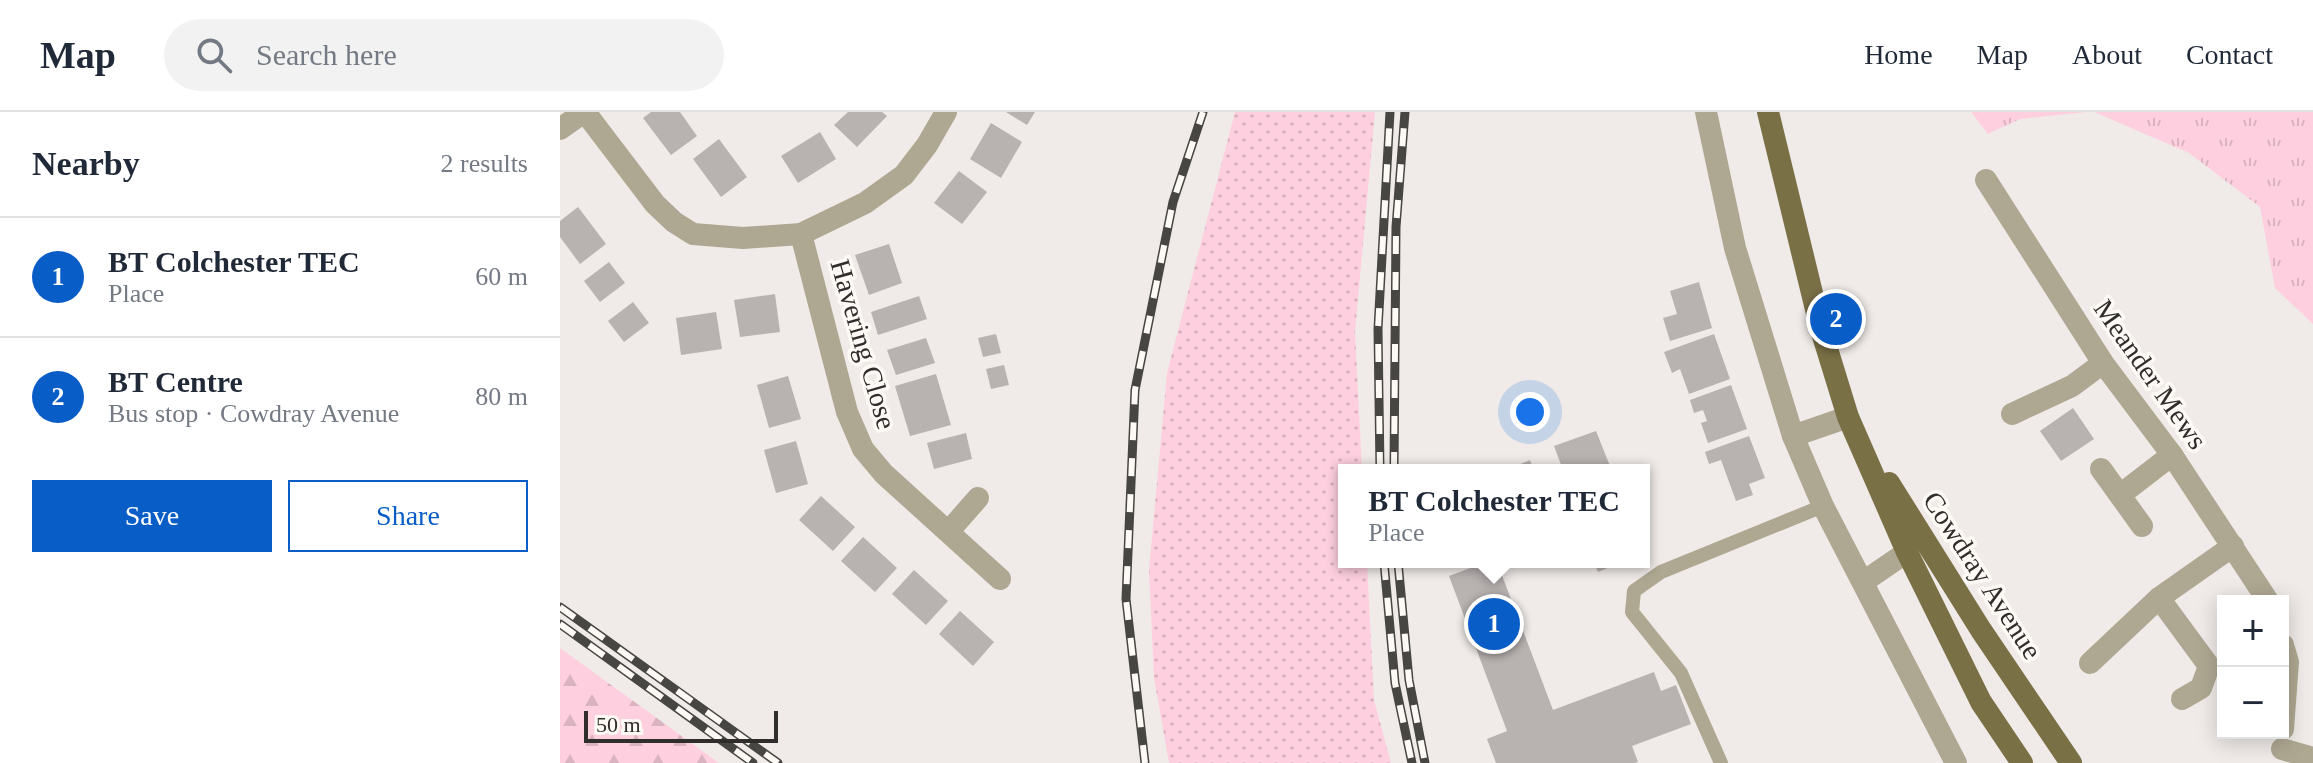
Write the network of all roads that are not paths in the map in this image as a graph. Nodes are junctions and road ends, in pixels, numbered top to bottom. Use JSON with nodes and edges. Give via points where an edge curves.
{"nodes":[{"id":1,"x":585,"y":112,"type":"edge"},
{"id":2,"x":946,"y":112,"type":"edge"},
{"id":3,"x":1706,"y":112,"type":"edge"},
{"id":4,"x":1768,"y":112,"type":"edge"},
{"id":5,"x":560,"y":129,"type":"edge"},
{"id":6,"x":1986,"y":180,"type":"dead end"},
{"id":7,"x":801,"y":234,"type":"junction"},
{"id":8,"x":2103,"y":363,"type":"junction"},
{"id":9,"x":2012,"y":414,"type":"dead end"},
{"id":10,"x":1848,"y":417,"type":"junction"},
{"id":11,"x":1793,"y":436,"type":"junction"},
{"id":12,"x":2172,"y":455,"type":"junction"},
{"id":13,"x":2101,"y":469,"type":"dead end"},
{"id":14,"x":2120,"y":495,"type":"junction"},
{"id":15,"x":978,"y":498,"type":"dead end"},
{"id":16,"x":1823,"y":506,"type":"junction"},
{"id":17,"x":2142,"y":526,"type":"dead end"},
{"id":18,"x":949,"y":531,"type":"junction"},
{"id":19,"x":2233,"y":546,"type":"junction"},
{"id":20,"x":1907,"y":552,"type":"junction"},
{"id":21,"x":1000,"y":579,"type":"dead end"},
{"id":22,"x":1863,"y":582,"type":"junction"},
{"id":23,"x":2264,"y":595,"type":"edge"},
{"id":24,"x":2159,"y":598,"type":"junction"},
{"id":25,"x":2090,"y":663,"type":"dead end"},
{"id":26,"x":2288,"y":667,"type":"edge"},
{"id":27,"x":2182,"y":699,"type":"dead end"},
{"id":28,"x":2281,"y":743,"type":"edge"},
{"id":29,"x":2313,"y":758,"type":"edge"},
{"id":30,"x":1721,"y":763,"type":"edge"},
{"id":31,"x":1956,"y":763,"type":"edge"},
{"id":32,"x":2022,"y":763,"type":"edge"},
{"id":33,"x":2071,"y":763,"type":"edge"}],
"edges":[{"from":1,"to":5,"type":"street"},
{"from":1,"to":7,"type":"street","via":[[655,204],[693,234]]},
{"from":2,"to":7,"type":"street","via":[[904,175],[865,203]]},
{"from":3,"to":11,"type":"street","via":[[1735,248]]},
{"from":4,"to":10,"type":"main road","name":"Cowdray Avenue"},
{"from":6,"to":8,"type":"street","name":"Meander Mews"},
{"from":7,"to":18,"type":"street","name":"Havering Close","via":[[847,412],[863,449]]},
{"from":8,"to":9,"type":"street","via":[[2072,386]]},
{"from":8,"to":12,"type":"street","name":"Meander Mews"},
{"from":10,"to":11,"type":"street"},
{"from":10,"to":20,"type":"main road","name":"Cowdray Avenue"},
{"from":10,"to":33,"type":"main road","name":"Cowdray Avenue"},
{"from":11,"to":16,"type":"street"},
{"from":12,"to":14,"type":"street"},
{"from":12,"to":19,"type":"street","name":"Meander Mews"},
{"from":13,"to":14,"type":"street"},
{"from":14,"to":17,"type":"street"},
{"from":15,"to":18,"type":"street"},
{"from":16,"to":22,"type":"street"},
{"from":16,"to":30,"type":"lane","via":[[1661,572],[1634,591],[1632,612],[1681,673]]},
{"from":18,"to":21,"type":"street","name":"Havering Close"},
{"from":19,"to":23,"type":"street","name":"Meander Mews"},
{"from":19,"to":24,"type":"street"},
{"from":20,"to":22,"type":"street","name":"Cowdray Avenue"},
{"from":20,"to":32,"type":"main road","name":"Cowdray Avenue","via":[[1981,702]]},
{"from":22,"to":31,"type":"street"},
{"from":24,"to":25,"type":"street"},
{"from":24,"to":27,"type":"street","via":[[2209,666],[2201,688]]},
{"from":26,"to":28,"type":"street"},
{"from":28,"to":29,"type":"street"}]}
